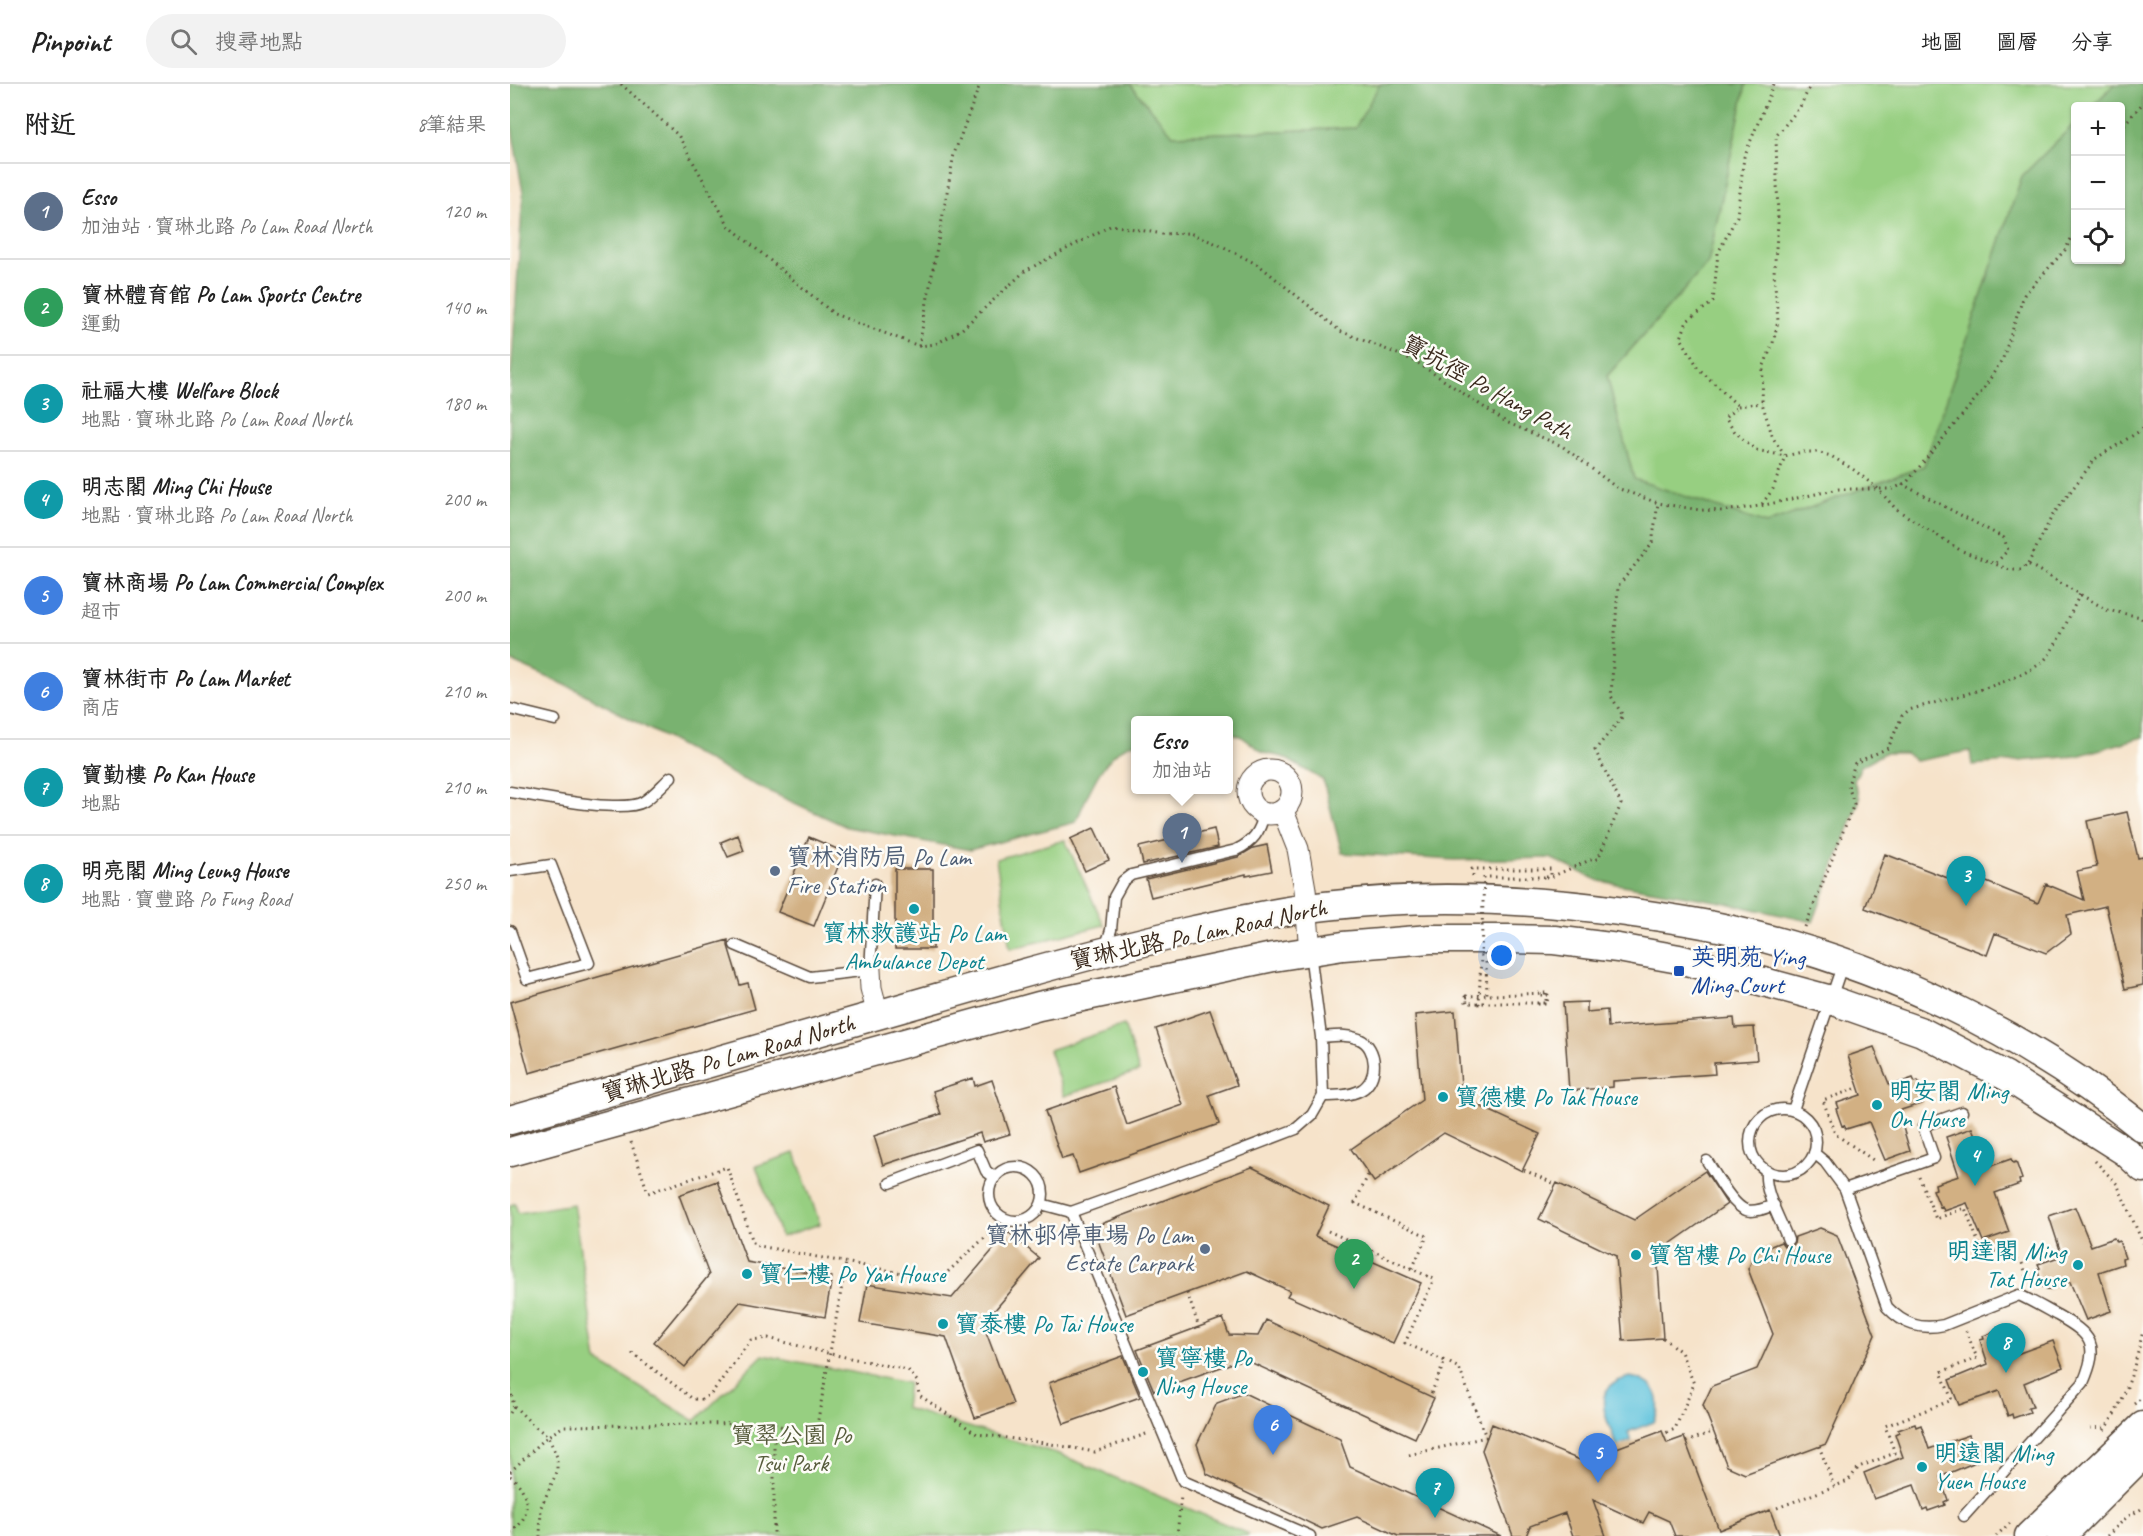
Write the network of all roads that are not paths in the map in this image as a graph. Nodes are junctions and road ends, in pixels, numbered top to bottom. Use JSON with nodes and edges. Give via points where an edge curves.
{"nodes":[{"id":1,"x":510,"y":709,"type":"edge"},
{"id":2,"x":555,"y":720,"type":"dead end"},
{"id":3,"x":671,"y":777,"type":"dead end"},
{"id":4,"x":510,"y":792,"type":"edge"},
{"id":5,"x":1273,"y":813,"type":"joint"},
{"id":6,"x":510,"y":871,"type":"edge"},
{"id":7,"x":875,"y":884,"type":"dead end"},
{"id":8,"x":1307,"y":908,"type":"junction"},
{"id":9,"x":510,"y":931,"type":"edge"},
{"id":10,"x":735,"y":945,"type":"dead end"},
{"id":11,"x":1104,"y":951,"type":"junction"},
{"id":12,"x":1310,"y":952,"type":"junction"},
{"id":13,"x":1844,"y":962,"type":"junction"},
{"id":14,"x":870,"y":970,"type":"junction"},
{"id":15,"x":1832,"y":999,"type":"junction"},
{"id":16,"x":882,"y":1032,"type":"junction"},
{"id":17,"x":1321,"y":1037,"type":"junction"},
{"id":18,"x":1323,"y":1096,"type":"junction"},
{"id":19,"x":1792,"y":1110,"type":"junction"},
{"id":20,"x":1962,"y":1112,"type":"dead end"},
{"id":21,"x":510,"y":1120,"type":"edge"},
{"id":22,"x":2143,"y":1128,"type":"edge"},
{"id":23,"x":510,"y":1152,"type":"edge"},
{"id":24,"x":1815,"y":1153,"type":"junction"},
{"id":25,"x":1707,"y":1161,"type":"dead end"},
{"id":26,"x":2143,"y":1168,"type":"edge"},
{"id":27,"x":1766,"y":1171,"type":"junction"},
{"id":28,"x":995,"y":1178,"type":"junction"},
{"id":29,"x":890,"y":1182,"type":"dead end"},
{"id":30,"x":1845,"y":1189,"type":"junction"},
{"id":31,"x":1041,"y":1204,"type":"junction"},
{"id":32,"x":1774,"y":1205,"type":"junction"},
{"id":33,"x":1071,"y":1212,"type":"junction"},
{"id":34,"x":1788,"y":1240,"type":"dead end"},
{"id":35,"x":2143,"y":1426,"type":"edge"},
{"id":36,"x":2143,"y":1454,"type":"edge"},
{"id":37,"x":1964,"y":1516,"type":"dead end"},
{"id":38,"x":2021,"y":1528,"type":"edge"},
{"id":39,"x":1310,"y":1536,"type":"edge"},
{"id":40,"x":2061,"y":1536,"type":"edge"}],
"edges":[{"from":1,"to":2,"type":"lane"},
{"from":3,"to":4,"type":"lane","via":[[643,802],[630,805]]},
{"from":5,"to":8,"type":"street","via":[[1298,849]]},
{"from":5,"to":11,"type":"lane","via":[[1258,833],[1236,850],[1140,872],[1123,881],[1114,897],[1111,930]]},
{"from":6,"to":9,"type":"lane","via":[[551,865],[589,963],[527,979]]},
{"from":7,"to":14,"type":"lane"},
{"from":8,"to":11,"type":"main road","name":"寶琳北路 Po Lam Road North"},
{"from":8,"to":12,"type":"street"},
{"from":8,"to":13,"type":"main road","name":"寶琳北路 Po Lam Road North","via":[[1429,900],[1562,903],[1735,930]]},
{"from":10,"to":14,"type":"lane","via":[[810,977]]},
{"from":11,"to":16,"type":"main road","name":"寶琳北路 Po Lam Road North"},
{"from":12,"to":15,"type":"main road","name":"寶琳北路 Po Lam Road North","via":[[1430,939],[1554,940],[1650,953]]},
{"from":12,"to":16,"type":"main road","name":"寶琳北路 Po Lam Road North","via":[[1029,1009]]},
{"from":12,"to":17,"type":"lane"},
{"from":13,"to":15,"type":"lane"},
{"from":13,"to":22,"type":"main road","name":"寶琳北路 Po Lam Road North","via":[[1990,1026],[2053,1063]]},
{"from":14,"to":16,"type":"street"},
{"from":15,"to":19,"type":"lane"},
{"from":15,"to":26,"type":"main road","name":"寶琳北路 Po Lam Road North","via":[[1922,1032],[2006,1076],[2126,1152]]},
{"from":16,"to":21,"type":"main road","name":"寶琳北路 Po Lam Road North"},
{"from":16,"to":23,"type":"main road","name":"寶琳北路 Po Lam Road North"},
{"from":17,"to":18,"type":"lane"},
{"from":17,"to":18,"type":"lane","via":[[1342,1035],[1361,1040],[1373,1055],[1374,1064],[1374,1074],[1363,1090],[1344,1096]]},
{"from":18,"to":33,"type":"lane","via":[[1312,1115],[1296,1129]]},
{"from":19,"to":24,"type":"lane","via":[[1814,1129]]},
{"from":19,"to":27,"type":"lane","via":[[1771,1111],[1754,1124],[1749,1144],[1757,1164]]},
{"from":20,"to":30,"type":"lane","via":[[1923,1126],[1934,1158]]},
{"from":24,"to":27,"type":"lane","via":[[1795,1173],[1776,1175]]},
{"from":24,"to":30,"type":"lane"},
{"from":25,"to":32,"type":"lane","via":[[1736,1203],[1746,1210]]},
{"from":27,"to":32,"type":"lane","via":[[1765,1182]]},
{"from":28,"to":29,"type":"lane","via":[[986,1171],[977,1150]]},
{"from":28,"to":31,"type":"lane","via":[[1009,1168],[1026,1169],[1042,1187]]},
{"from":28,"to":31,"type":"lane","via":[[990,1201],[1005,1219],[1022,1220]]},
{"from":30,"to":37,"type":"lane","via":[[1887,1307],[1907,1324],[1932,1328],[1944,1325],[2019,1294],[2080,1328],[2090,1341],[2090,1368],[2083,1383]]},
{"from":31,"to":33,"type":"lane"},
{"from":32,"to":34,"type":"lane"},
{"from":33,"to":39,"type":"lane","via":[[1183,1481]]},
{"from":35,"to":38,"type":"main road"},
{"from":36,"to":40,"type":"main road"}]}
